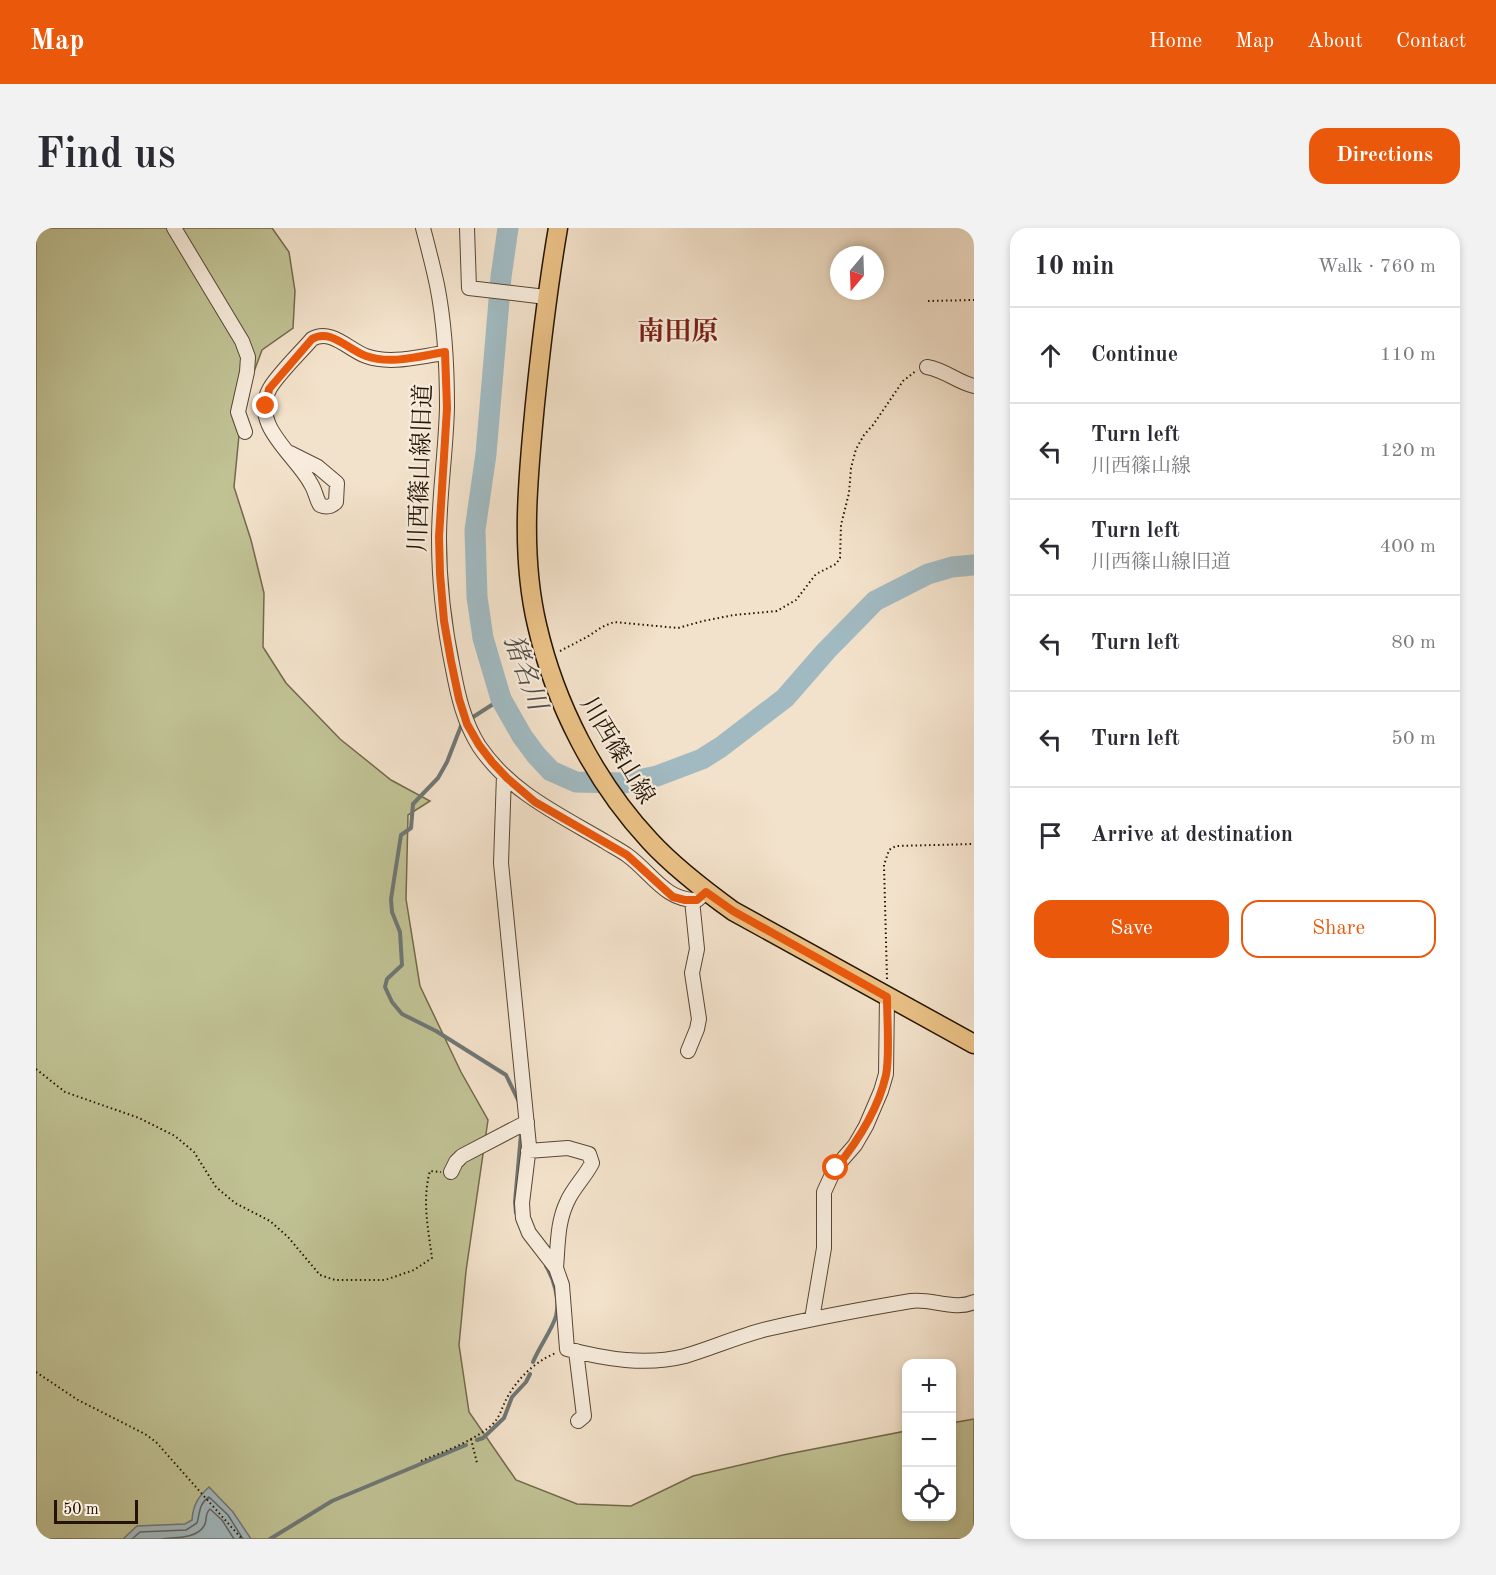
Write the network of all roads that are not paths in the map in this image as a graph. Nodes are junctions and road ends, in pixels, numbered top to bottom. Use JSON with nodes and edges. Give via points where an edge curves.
{"nodes":[{"id":1,"x":174,"y":228,"type":"edge"},
{"id":2,"x":423,"y":228,"type":"edge"},
{"id":3,"x":467,"y":228,"type":"edge"},
{"id":4,"x":558,"y":228,"type":"edge"},
{"id":5,"x":546,"y":297,"type":"junction"},
{"id":6,"x":445,"y":352,"type":"junction"},
{"id":7,"x":927,"y":367,"type":"road end"},
{"id":8,"x":974,"y":386,"type":"edge"},
{"id":9,"x":245,"y":432,"type":"dead end"},
{"id":10,"x":290,"y":453,"type":"dead end"},
{"id":11,"x":504,"y":775,"type":"junction"},
{"id":12,"x":699,"y":896,"type":"junction"},
{"id":13,"x":887,"y":997,"type":"junction"},
{"id":14,"x":974,"y":1044,"type":"edge"},
{"id":15,"x":688,"y":1051,"type":"dead end"},
{"id":16,"x":523,"y":1125,"type":"junction"},
{"id":17,"x":528,"y":1151,"type":"junction"},
{"id":18,"x":451,"y":1173,"type":"road end"},
{"id":19,"x":556,"y":1268,"type":"junction"},
{"id":20,"x":974,"y":1302,"type":"edge"},
{"id":21,"x":812,"y":1319,"type":"junction"},
{"id":22,"x":572,"y":1350,"type":"junction"},
{"id":23,"x":578,"y":1420,"type":"dead end"}],
"edges":[{"from":1,"to":9,"type":"street","via":[[248,357],[238,412]]},
{"from":2,"to":6,"type":"street","name":"川西篠山線旧道","via":[[437,286]]},
{"from":3,"to":5,"type":"street","via":[[469,288]]},
{"from":4,"to":5,"type":"main road","name":"川西篠山線"},
{"from":5,"to":12,"type":"main road","name":"川西篠山線","via":[[528,470],[527,555],[537,625],[560,700],[603,780]]},
{"from":6,"to":10,"type":"street","via":[[391,361],[357,353],[334,338],[319,335],[312,339],[269,389],[266,417],[270,430]]},
{"from":6,"to":11,"type":"street","name":"川西篠山線旧道","via":[[447,408],[439,537],[444,621],[467,724]]},
{"from":7,"to":8,"type":"street"},
{"from":11,"to":12,"type":"street","name":"川西篠山線旧道","via":[[535,802],[627,855],[673,897]]},
{"from":11,"to":16,"type":"street","via":[[501,862]]},
{"from":12,"to":13,"type":"main road","name":"川西篠山線"},
{"from":12,"to":15,"type":"street","via":[[692,973],[699,1019]]},
{"from":13,"to":14,"type":"main road","name":"川西篠山線"},
{"from":13,"to":21,"type":"street","via":[[886,1074],[881,1091],[866,1126],[824,1192],[824,1248]]},
{"from":16,"to":17,"type":"street"},
{"from":16,"to":18,"type":"street","via":[[462,1156]]},
{"from":17,"to":19,"type":"street","via":[[523,1218],[529,1233]]},
{"from":17,"to":19,"type":"street","via":[[568,1148],[589,1154],[592,1163],[567,1202],[560,1224]]},
{"from":19,"to":22,"type":"street"},
{"from":20,"to":21,"type":"street","via":[[965,1305],[915,1301]]},
{"from":21,"to":22,"type":"street","via":[[765,1329],[682,1356],[625,1361]]},
{"from":22,"to":23,"type":"street","via":[[584,1416]]}]}
